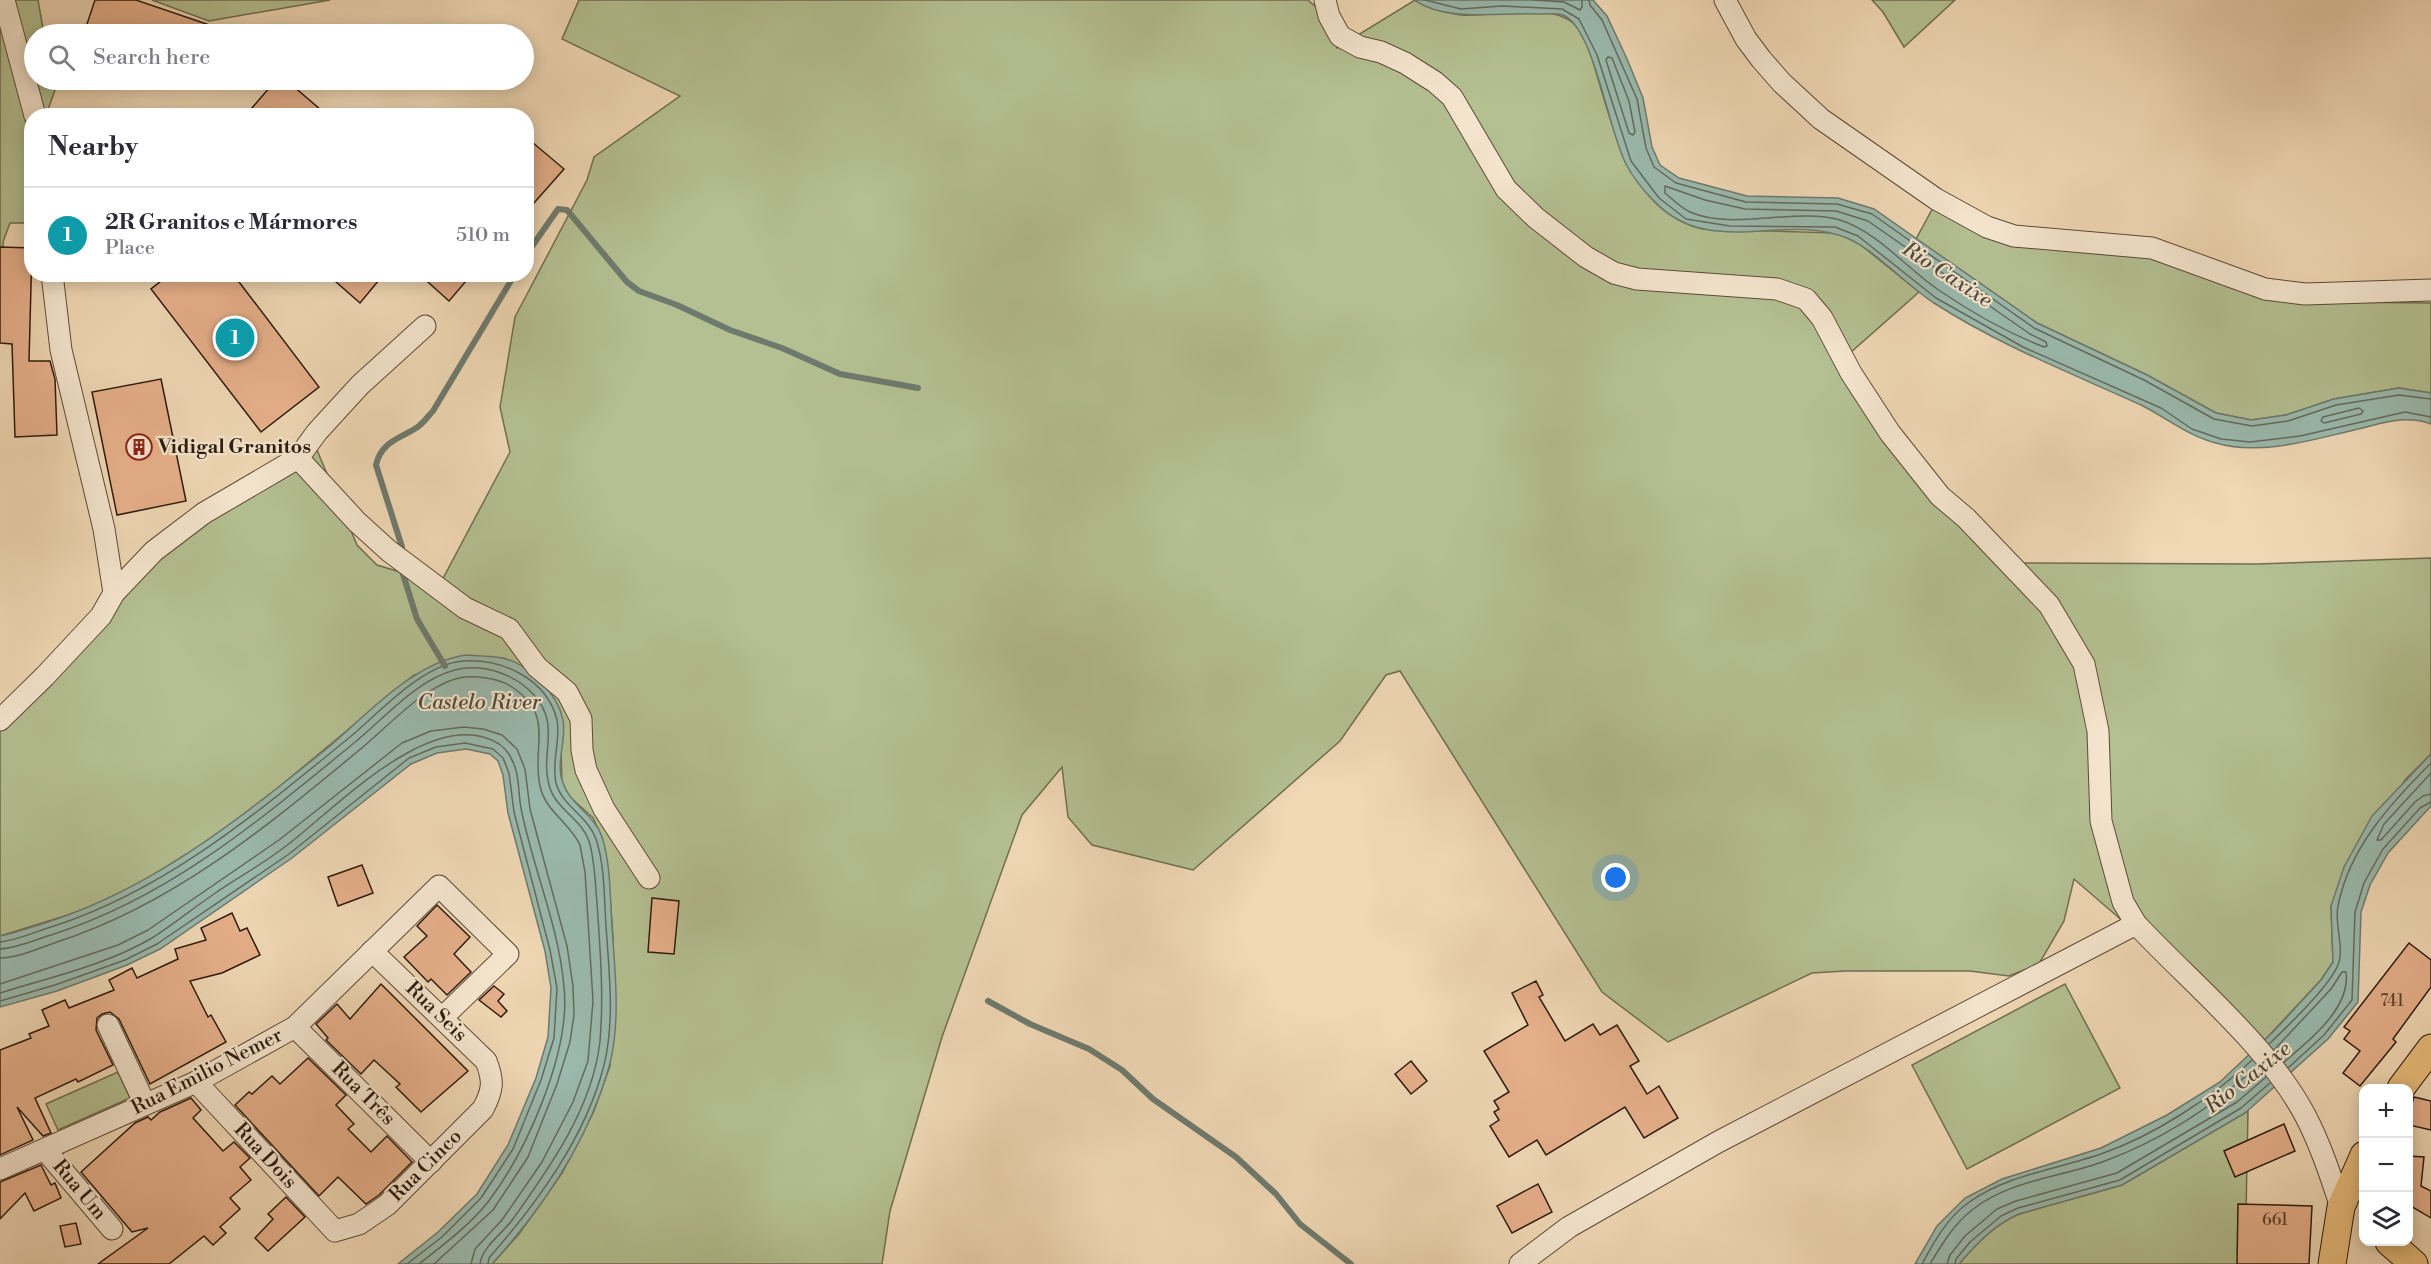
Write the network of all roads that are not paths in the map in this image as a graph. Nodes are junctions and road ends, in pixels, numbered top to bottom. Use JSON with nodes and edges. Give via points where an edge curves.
{"nodes":[{"id":1,"x":4,"y":0,"type":"edge"},
{"id":2,"x":1325,"y":0,"type":"edge"},
{"id":3,"x":1725,"y":0,"type":"edge"},
{"id":4,"x":24,"y":75,"type":"edge"},
{"id":5,"x":28,"y":90,"type":"edge"},
{"id":6,"x":33,"y":108,"type":"edge"},
{"id":7,"x":53,"y":282,"type":"edge"},
{"id":8,"x":2431,"y":290,"type":"edge"},
{"id":9,"x":425,"y":326,"type":"dead end"},
{"id":10,"x":298,"y":458,"type":"junction"},
{"id":11,"x":114,"y":593,"type":"junction"},
{"id":12,"x":0,"y":720,"type":"edge"},
{"id":13,"x":649,"y":878,"type":"dead end"},
{"id":14,"x":2136,"y":924,"type":"junction"},
{"id":15,"x":372,"y":951,"type":"junction"},
{"id":16,"x":443,"y":1017,"type":"junction"},
{"id":17,"x":108,"y":1025,"type":"dead end"},
{"id":18,"x":295,"y":1027,"type":"junction"},
{"id":19,"x":2431,"y":1048,"type":"edge"},
{"id":20,"x":493,"y":1078,"type":"joint"},
{"id":21,"x":196,"y":1082,"type":"junction"},
{"id":22,"x":2405,"y":1084,"type":"edge"},
{"id":23,"x":145,"y":1104,"type":"junction"},
{"id":24,"x":46,"y":1151,"type":"junction"},
{"id":25,"x":432,"y":1162,"type":"junction"},
{"id":26,"x":0,"y":1169,"type":"edge"},
{"id":27,"x":2359,"y":1173,"type":"edge"},
{"id":28,"x":2352,"y":1199,"type":"edge"},
{"id":29,"x":112,"y":1229,"type":"dead end"},
{"id":30,"x":335,"y":1231,"type":"joint"},
{"id":31,"x":2394,"y":1246,"type":"edge"},
{"id":32,"x":1520,"y":1264,"type":"edge"},
{"id":33,"x":2332,"y":1264,"type":"edge"},
{"id":34,"x":2414,"y":1264,"type":"edge"}],
"edges":[{"from":1,"to":4,"type":"street"},
{"from":2,"to":14,"type":"street","via":[[1340,36],[1405,63],[1452,97],[1506,189],[1586,257],[1614,273],[1637,279],[1777,289],[1806,299],[1822,318],[1851,373],[1890,433],[1940,496],[2049,605],[2085,664],[2098,731],[2101,821],[2123,902]]},
{"from":3,"to":8,"type":"street","via":[[1761,59],[1821,119],[1936,199],[1988,227],[2014,236],[2152,248],[2265,289],[2305,294]]},
{"from":5,"to":6,"type":"street"},
{"from":7,"to":11,"type":"street","via":[[61,350],[104,529]]},
{"from":9,"to":10,"type":"street","via":[[360,385]]},
{"from":10,"to":11,"type":"street","via":[[204,513],[154,551]]},
{"from":10,"to":13,"type":"street","via":[[388,551],[465,608],[510,629],[537,666],[567,692],[581,719],[586,770],[604,809]]},
{"from":11,"to":12,"type":"street","via":[[101,616]]},
{"from":14,"to":28,"type":"street","via":[[2248,1040],[2287,1087]]},
{"from":14,"to":32,"type":"street","via":[[1718,1142],[1569,1227]]},
{"from":15,"to":16,"type":"street","name":"Rua Seis"},
{"from":15,"to":16,"type":"street","name":"Rua Emilio Nemer","via":[[439,886],[508,954]]},
{"from":15,"to":18,"type":"street","name":"Rua Emilio Nemer"},
{"from":16,"to":20,"type":"street","name":"Rua Seis","via":[[486,1061]]},
{"from":17,"to":23,"type":"street"},
{"from":18,"to":21,"type":"street","name":"Rua Emilio Nemer"},
{"from":18,"to":25,"type":"street","name":"Rua Três"},
{"from":19,"to":22,"type":"main road"},
{"from":20,"to":25,"type":"street","name":"Rua Cinco","via":[[492,1092],[483,1109]]},
{"from":21,"to":23,"type":"street","name":"Rua Emilio Nemer"},
{"from":21,"to":30,"type":"street","name":"Rua Dois"},
{"from":23,"to":24,"type":"street","name":"Rua Emilio Nemer"},
{"from":24,"to":26,"type":"street","name":"Rua Emilio Nemer"},
{"from":24,"to":29,"type":"street","name":"Rua Um"},
{"from":25,"to":30,"type":"street","name":"Rua Cinco","via":[[387,1205],[359,1224]]},
{"from":27,"to":28,"type":"main road"},
{"from":28,"to":33,"type":"main road"},
{"from":31,"to":34,"type":"main road"}]}
